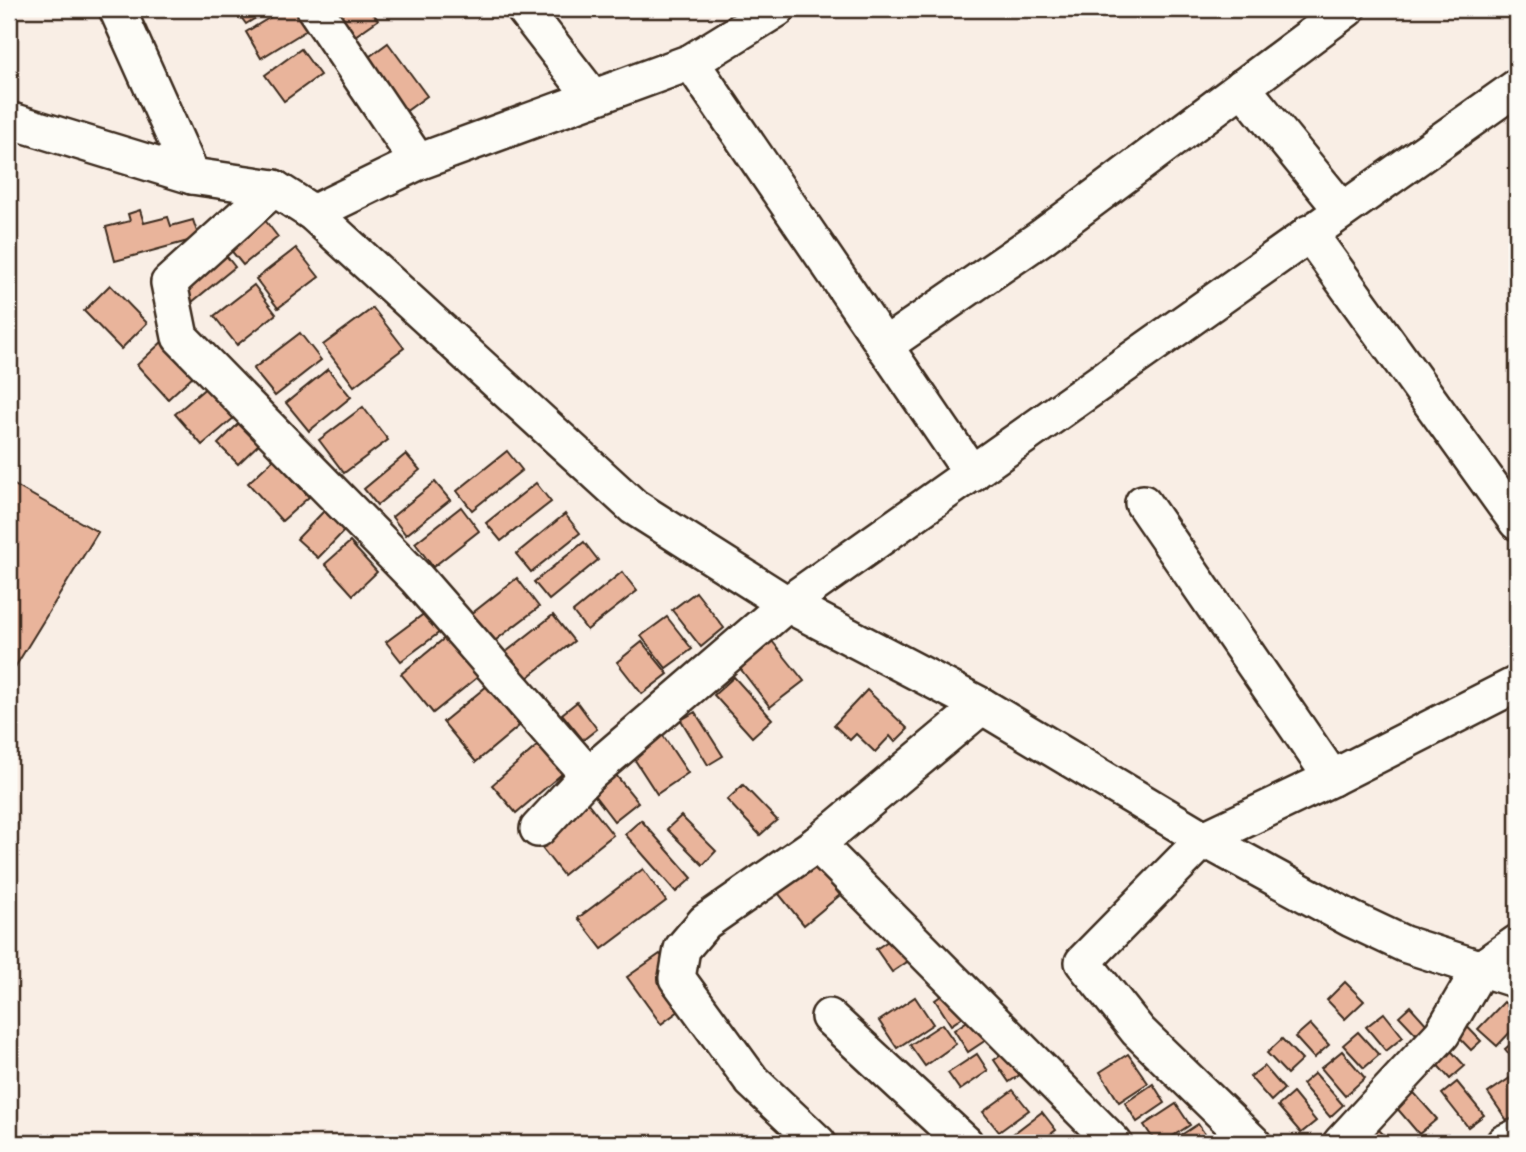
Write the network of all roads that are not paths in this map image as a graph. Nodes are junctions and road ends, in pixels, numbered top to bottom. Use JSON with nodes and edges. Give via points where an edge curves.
{"nodes":[{"id":1,"x":117,"y":9,"type":"edge"},
{"id":2,"x":315,"y":9,"type":"edge"},
{"id":3,"x":524,"y":9,"type":"edge"},
{"id":4,"x":777,"y":9,"type":"edge"},
{"id":5,"x":1347,"y":9,"type":"edge"},
{"id":6,"x":691,"y":62,"type":"junction"},
{"id":7,"x":1242,"y":87,"type":"junction"},
{"id":8,"x":1517,"y":87,"type":"edge"},
{"id":9,"x":593,"y":98,"type":"junction"},
{"id":10,"x":9,"y":120,"type":"edge"},
{"id":11,"x":418,"y":162,"type":"junction"},
{"id":12,"x":192,"y":176,"type":"junction"},
{"id":13,"x":274,"y":188,"type":"junction"},
{"id":14,"x":1342,"y":210,"type":"junction"},
{"id":15,"x":313,"y":213,"type":"junction"},
{"id":16,"x":1310,"y":233,"type":"junction"},
{"id":17,"x":884,"y":346,"type":"junction"},
{"id":18,"x":972,"y":474,"type":"junction"},
{"id":19,"x":1143,"y":503,"type":"dead end"},
{"id":20,"x":1517,"y":522,"type":"edge"},
{"id":21,"x":787,"y":604,"type":"junction"},
{"id":22,"x":1517,"y":684,"type":"edge"},
{"id":23,"x":982,"y":706,"type":"junction"},
{"id":24,"x":588,"y":775,"type":"junction"},
{"id":25,"x":1332,"y":778,"type":"junction"},
{"id":26,"x":538,"y":829,"type":"dead end"},
{"id":27,"x":1204,"y":839,"type":"junction"},
{"id":28,"x":817,"y":844,"type":"junction"},
{"id":29,"x":1517,"y":943,"type":"edge"},
{"id":30,"x":1480,"y":969,"type":"junction"},
{"id":31,"x":1517,"y":980,"type":"edge"},
{"id":32,"x":829,"y":1017,"type":"dead end"},
{"id":33,"x":1517,"y":1137,"type":"edge"},
{"id":34,"x":818,"y":1143,"type":"edge"},
{"id":35,"x":965,"y":1143,"type":"edge"},
{"id":36,"x":1114,"y":1143,"type":"edge"},
{"id":37,"x":1253,"y":1143,"type":"edge"},
{"id":38,"x":1341,"y":1143,"type":"edge"},
{"id":39,"x":1504,"y":1143,"type":"edge"}],
"edges":[{"from":1,"to":12,"type":"street"},
{"from":2,"to":11,"type":"street"},
{"from":3,"to":9,"type":"street"},
{"from":4,"to":6,"type":"street"},
{"from":5,"to":7,"type":"street"},
{"from":6,"to":9,"type":"street"},
{"from":6,"to":17,"type":"street"},
{"from":7,"to":14,"type":"street"},
{"from":7,"to":17,"type":"street","via":[[1042,237]]},
{"from":8,"to":14,"type":"street"},
{"from":9,"to":11,"type":"street"},
{"from":10,"to":12,"type":"street"},
{"from":11,"to":15,"type":"street"},
{"from":12,"to":13,"type":"street"},
{"from":13,"to":15,"type":"street"},
{"from":13,"to":24,"type":"street","via":[[169,283],[180,337],[417,579]]},
{"from":14,"to":16,"type":"street"},
{"from":15,"to":21,"type":"street","via":[[634,507]]},
{"from":16,"to":18,"type":"street"},
{"from":16,"to":20,"type":"street"},
{"from":17,"to":18,"type":"street"},
{"from":18,"to":21,"type":"street"},
{"from":19,"to":25,"type":"street"},
{"from":21,"to":23,"type":"street"},
{"from":21,"to":24,"type":"street"},
{"from":22,"to":25,"type":"street"},
{"from":23,"to":27,"type":"street"},
{"from":23,"to":28,"type":"street"},
{"from":24,"to":26,"type":"street"},
{"from":25,"to":27,"type":"street"},
{"from":27,"to":30,"type":"street","via":[[1404,944]]},
{"from":27,"to":37,"type":"street","via":[[1083,962],[1138,1031]]},
{"from":28,"to":34,"type":"street","via":[[705,922],[682,949],[677,978],[752,1081]]},
{"from":28,"to":36,"type":"street"},
{"from":29,"to":30,"type":"street"},
{"from":30,"to":31,"type":"street"},
{"from":30,"to":38,"type":"street","via":[[1442,1034]]},
{"from":32,"to":35,"type":"street"},
{"from":33,"to":39,"type":"street"}]}
